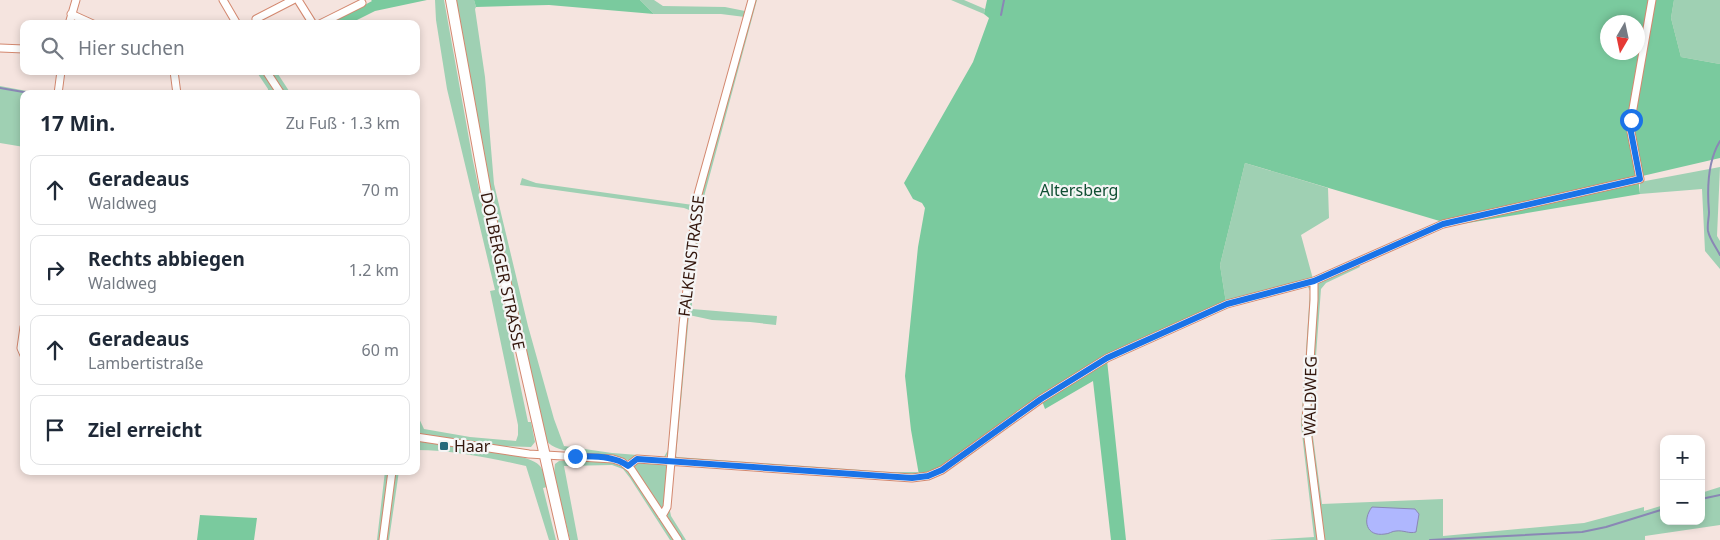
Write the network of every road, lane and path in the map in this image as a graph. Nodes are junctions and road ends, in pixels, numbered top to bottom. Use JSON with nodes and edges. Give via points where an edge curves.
{"nodes":[{"id":1,"x":76,"y":0,"type":"edge"},
{"id":2,"x":223,"y":0,"type":"edge"},
{"id":3,"x":292,"y":0,"type":"edge"},
{"id":4,"x":298,"y":0,"type":"edge"},
{"id":5,"x":451,"y":0,"type":"edge"},
{"id":6,"x":752,"y":0,"type":"edge"},
{"id":7,"x":1652,"y":0,"type":"edge"},
{"id":8,"x":362,"y":3,"type":"dead end"},
{"id":9,"x":71,"y":14,"type":"junction"},
{"id":10,"x":256,"y":19,"type":"dead end"},
{"id":11,"x":70,"y":20,"type":"edge"},
{"id":12,"x":84,"y":20,"type":"edge"},
{"id":13,"x":235,"y":20,"type":"edge"},
{"id":14,"x":310,"y":20,"type":"edge"},
{"id":15,"x":328,"y":20,"type":"edge"},
{"id":16,"x":0,"y":48,"type":"edge"},
{"id":17,"x":20,"y":49,"type":"edge"},
{"id":18,"x":60,"y":75,"type":"edge"},
{"id":19,"x":175,"y":75,"type":"edge"},
{"id":20,"x":269,"y":75,"type":"edge"},
{"id":21,"x":58,"y":90,"type":"edge"},
{"id":22,"x":176,"y":90,"type":"edge"},
{"id":23,"x":278,"y":90,"type":"edge"},
{"id":24,"x":1314,"y":281,"type":"junction"},
{"id":25,"x":420,"y":439,"type":"edge"},
{"id":26,"x":544,"y":455,"type":"junction"},
{"id":27,"x":671,"y":461,"type":"junction"},
{"id":28,"x":628,"y":466,"type":"junction"},
{"id":29,"x":391,"y":475,"type":"edge"},
{"id":30,"x":662,"y":516,"type":"junction"},
{"id":31,"x":383,"y":540,"type":"edge"},
{"id":32,"x":564,"y":540,"type":"edge"},
{"id":33,"x":678,"y":540,"type":"edge"},
{"id":34,"x":1321,"y":540,"type":"edge"}],
"edges":[{"from":1,"to":9,"type":"street"},
{"from":2,"to":13,"type":"street"},
{"from":3,"to":10,"type":"street"},
{"from":4,"to":14,"type":"street"},
{"from":5,"to":26,"type":"main road","name":"DOLBERGER STRASSE","via":[[489,209]]},
{"from":6,"to":27,"type":"street","name":"FALKENSTRASSE","via":[[697,198]]},
{"from":7,"to":24,"type":"street","via":[[1631,120],[1640,179],[1443,224]]},
{"from":8,"to":15,"type":"street"},
{"from":9,"to":11,"type":"street"},
{"from":9,"to":12,"type":"street"},
{"from":16,"to":17,"type":"street"},
{"from":18,"to":21,"type":"street"},
{"from":19,"to":22,"type":"street"},
{"from":20,"to":23,"type":"street"},
{"from":24,"to":27,"type":"street","via":[[1227,304],[1107,358],[1041,399],[942,470],[928,476],[912,478]]},
{"from":24,"to":34,"type":"street","name":"WALDWEG","via":[[1306,422]]},
{"from":25,"to":26,"type":"street"},
{"from":26,"to":28,"type":"street","via":[[613,459]]},
{"from":26,"to":32,"type":"main road","name":"DOLBERGER STRASSE"},
{"from":27,"to":28,"type":"street","via":[[637,459]]},
{"from":27,"to":30,"type":"street","name":"FALKENSTRASSE","via":[[667,507]]},
{"from":28,"to":30,"type":"street"},
{"from":29,"to":31,"type":"street"},
{"from":30,"to":33,"type":"street"}]}
